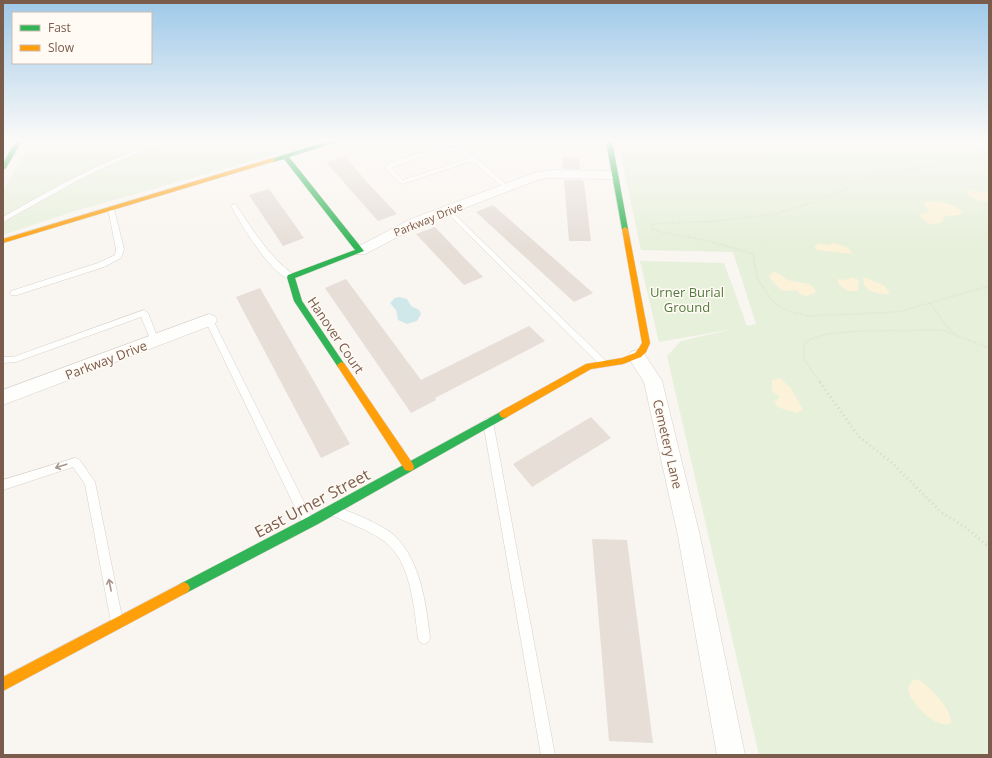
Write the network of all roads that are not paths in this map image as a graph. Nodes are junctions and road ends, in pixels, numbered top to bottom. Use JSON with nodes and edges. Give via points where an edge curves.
{"nodes":[{"id":1,"x":83,"y":176,"type":"edge"},
{"id":2,"x":218,"y":176,"type":"edge"},
{"id":3,"x":301,"y":176,"type":"edge"},
{"id":4,"x":396,"y":176,"type":"edge"},
{"id":5,"x":419,"y":176,"type":"edge"},
{"id":6,"x":493,"y":176,"type":"edge"},
{"id":7,"x":537,"y":176,"type":"edge"},
{"id":8,"x":614,"y":176,"type":"edge"},
{"id":9,"x":507,"y":188,"type":"junction"},
{"id":10,"x":234,"y":206,"type":"dead end"},
{"id":11,"x":111,"y":209,"type":"junction"},
{"id":12,"x":448,"y":211,"type":"junction"},
{"id":13,"x":3,"y":220,"type":"edge"},
{"id":14,"x":3,"y":241,"type":"edge"},
{"id":15,"x":360,"y":251,"type":"junction"},
{"id":16,"x":291,"y":277,"type":"junction"},
{"id":17,"x":14,"y":293,"type":"dead end"},
{"id":18,"x":209,"y":320,"type":"joint"},
{"id":19,"x":155,"y":341,"type":"junction"},
{"id":20,"x":637,"y":357,"type":"junction"},
{"id":21,"x":3,"y":360,"type":"edge"},
{"id":22,"x":602,"y":362,"type":"junction"},
{"id":23,"x":3,"y":398,"type":"edge"},
{"id":24,"x":488,"y":422,"type":"junction"},
{"id":25,"x":409,"y":467,"type":"junction"},
{"id":26,"x":3,"y":485,"type":"edge"},
{"id":27,"x":332,"y":510,"type":"junction"},
{"id":28,"x":308,"y":523,"type":"junction"},
{"id":29,"x":117,"y":623,"type":"junction"},
{"id":30,"x":424,"y":638,"type":"dead end"},
{"id":31,"x":3,"y":684,"type":"edge"},
{"id":32,"x":548,"y":755,"type":"edge"},
{"id":33,"x":731,"y":755,"type":"edge"}],
"edges":[{"from":1,"to":13,"type":"lane"},
{"from":2,"to":11,"type":"street"},
{"from":3,"to":15,"type":"street"},
{"from":4,"to":5,"type":"lane","via":[[402,182]]},
{"from":6,"to":9,"type":"lane"},
{"from":7,"to":9,"type":"street","name":"Parkway Drive"},
{"from":8,"to":20,"type":"street","via":[[646,343],[645,350]]},
{"from":9,"to":12,"type":"street","name":"Parkway Drive"},
{"from":10,"to":16,"type":"lane","via":[[266,256],[277,268]]},
{"from":11,"to":14,"type":"street"},
{"from":11,"to":17,"type":"lane","via":[[120,249],[118,256],[101,265]]},
{"from":12,"to":15,"type":"street","name":"Parkway Drive","via":[[385,236]]},
{"from":12,"to":22,"type":"lane"},
{"from":15,"to":16,"type":"street"},
{"from":16,"to":25,"type":"street","name":"Hanover Court","via":[[298,301]]},
{"from":18,"to":19,"type":"street","name":"Parkway Drive"},
{"from":18,"to":28,"type":"lane"},
{"from":19,"to":21,"type":"lane","via":[[144,313],[13,360]]},
{"from":19,"to":23,"type":"street","name":"Parkway Drive"},
{"from":20,"to":22,"type":"street","name":"East Urner Street"},
{"from":20,"to":33,"type":"street","name":"Cemetery Lane","via":[[653,381],[689,536]]},
{"from":22,"to":24,"type":"street","name":"East Urner Street","via":[[589,366]]},
{"from":24,"to":25,"type":"street","name":"East Urner Street"},
{"from":24,"to":32,"type":"lane"},
{"from":25,"to":27,"type":"street","name":"East Urner Street"},
{"from":29,"to":26,"type":"lane","one_way":true,"via":[[90,482],[76,462]]},
{"from":27,"to":28,"type":"street","name":"East Urner Street"},
{"from":27,"to":30,"type":"lane","via":[[391,540],[408,563],[420,601]]},
{"from":28,"to":29,"type":"street","name":"East Urner Street"},
{"from":29,"to":31,"type":"street","name":"East Urner Street"}]}
